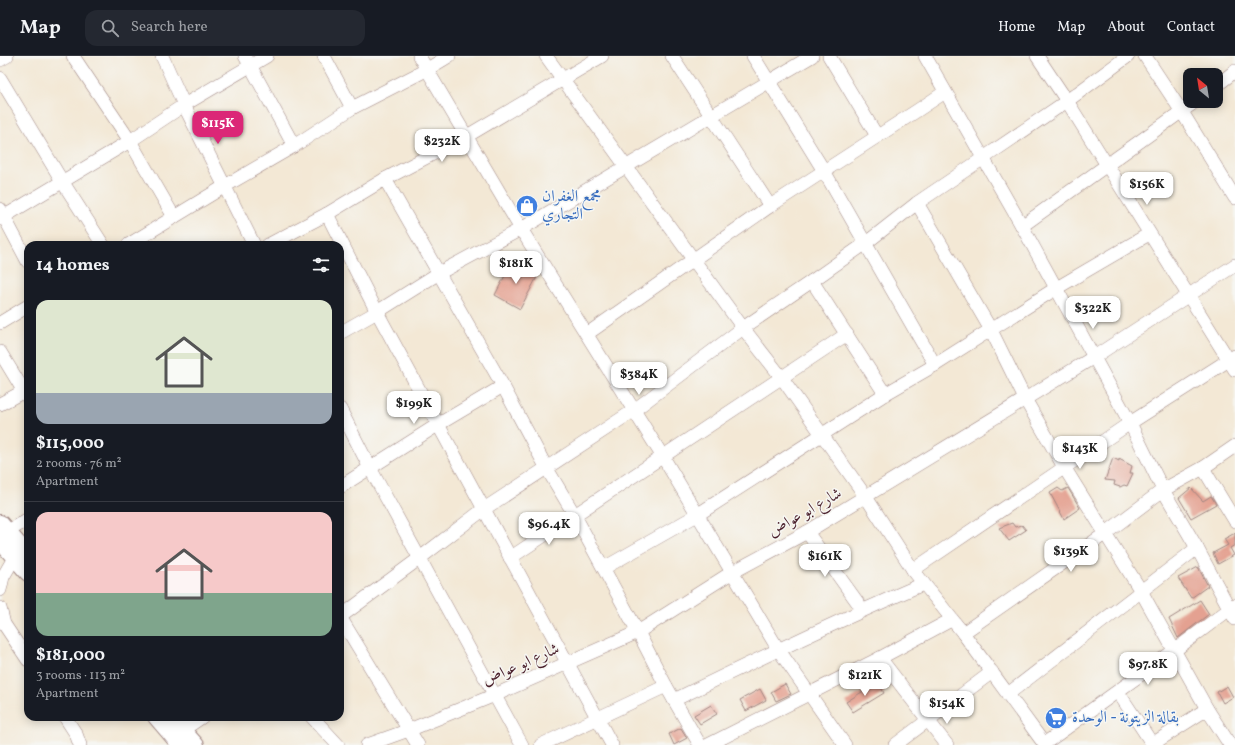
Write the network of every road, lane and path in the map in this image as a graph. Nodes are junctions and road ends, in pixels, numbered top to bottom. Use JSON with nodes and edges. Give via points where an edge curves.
{"nodes":[{"id":1,"x":7,"y":56,"type":"edge"},
{"id":2,"x":74,"y":56,"type":"edge"},
{"id":3,"x":162,"y":56,"type":"edge"},
{"id":4,"x":267,"y":56,"type":"edge"},
{"id":5,"x":324,"y":56,"type":"edge"},
{"id":6,"x":419,"y":56,"type":"edge"},
{"id":7,"x":449,"y":56,"type":"edge"},
{"id":8,"x":546,"y":56,"type":"edge"},
{"id":9,"x":602,"y":56,"type":"edge"},
{"id":10,"x":672,"y":56,"type":"edge"},
{"id":11,"x":753,"y":56,"type":"edge"},
{"id":12,"x":812,"y":56,"type":"edge"},
{"id":13,"x":829,"y":56,"type":"edge"},
{"id":14,"x":925,"y":56,"type":"edge"},
{"id":15,"x":1038,"y":56,"type":"edge"},
{"id":16,"x":1128,"y":56,"type":"edge"},
{"id":17,"x":1145,"y":56,"type":"edge"},
{"id":18,"x":0,"y":60,"type":"edge"},
{"id":19,"x":248,"y":61,"type":"edge"},
{"id":20,"x":426,"y":70,"type":"junction"},
{"id":21,"x":1235,"y":71,"type":"edge"},
{"id":22,"x":0,"y":78,"type":"edge"},
{"id":23,"x":563,"y":79,"type":"junction"},
{"id":24,"x":1223,"y":80,"type":"edge"},
{"id":25,"x":768,"y":83,"type":"junction"},
{"id":26,"x":945,"y":92,"type":"junction"},
{"id":27,"x":1067,"y":101,"type":"junction"},
{"id":28,"x":184,"y":105,"type":"junction"},
{"id":29,"x":352,"y":108,"type":"junction"},
{"id":30,"x":1187,"y":108,"type":"edge"},
{"id":31,"x":1182,"y":112,"type":"junction"},
{"id":32,"x":711,"y":116,"type":"junction"},
{"id":33,"x":467,"y":136,"type":"junction"},
{"id":34,"x":877,"y":136,"type":"junction"},
{"id":35,"x":130,"y":141,"type":"junction"},
{"id":36,"x":294,"y":146,"type":"junction"},
{"id":37,"x":982,"y":159,"type":"junction"},
{"id":38,"x":1107,"y":165,"type":"junction"},
{"id":39,"x":625,"y":167,"type":"junction"},
{"id":40,"x":824,"y":171,"type":"junction"},
{"id":41,"x":385,"y":179,"type":"junction"},
{"id":42,"x":1230,"y":179,"type":"edge"},
{"id":43,"x":62,"y":181,"type":"junction"},
{"id":44,"x":225,"y":186,"type":"junction"},
{"id":45,"x":1235,"y":198,"type":"edge"},
{"id":46,"x":917,"y":203,"type":"junction"},
{"id":47,"x":770,"y":206,"type":"junction"},
{"id":48,"x":327,"y":214,"type":"junction"},
{"id":49,"x":1,"y":215,"type":"edge"},
{"id":50,"x":174,"y":217,"type":"junction"},
{"id":51,"x":1022,"y":226,"type":"junction"},
{"id":52,"x":521,"y":229,"type":"junction"},
{"id":53,"x":1149,"y":234,"type":"junction"},
{"id":54,"x":100,"y":241,"type":"edge"},
{"id":55,"x":135,"y":241,"type":"edge"},
{"id":56,"x":252,"y":241,"type":"edge"},
{"id":57,"x":276,"y":241,"type":"edge"},
{"id":58,"x":341,"y":241,"type":"edge"},
{"id":59,"x":866,"y":243,"type":"junction"},
{"id":60,"x":344,"y":247,"type":"edge"},
{"id":61,"x":24,"y":255,"type":"edge"},
{"id":62,"x":693,"y":260,"type":"junction"},
{"id":63,"x":1235,"y":264,"type":"edge"},
{"id":64,"x":439,"y":273,"type":"junction"},
{"id":65,"x":812,"y":281,"type":"junction"},
{"id":66,"x":1055,"y":289,"type":"junction"},
{"id":67,"x":1188,"y":295,"type":"junction"},
{"id":68,"x":24,"y":308,"type":"edge"},
{"id":69,"x":377,"y":312,"type":"junction"},
{"id":70,"x":0,"y":323,"type":"edge"},
{"id":71,"x":743,"y":328,"type":"junction"},
{"id":72,"x":991,"y":330,"type":"junction"},
{"id":73,"x":344,"y":331,"type":"edge"},
{"id":74,"x":587,"y":334,"type":"junction"},
{"id":75,"x":847,"y":334,"type":"junction"},
{"id":76,"x":0,"y":352,"type":"edge"},
{"id":77,"x":1094,"y":358,"type":"junction"},
{"id":78,"x":1233,"y":362,"type":"edge"},
{"id":79,"x":935,"y":365,"type":"junction"},
{"id":80,"x":782,"y":378,"type":"junction"},
{"id":81,"x":502,"y":386,"type":"junction"},
{"id":82,"x":24,"y":390,"type":"edge"},
{"id":83,"x":24,"y":394,"type":"edge"},
{"id":84,"x":885,"y":394,"type":"junction"},
{"id":85,"x":1025,"y":399,"type":"junction"},
{"id":86,"x":0,"y":404,"type":"edge"},
{"id":87,"x":633,"y":411,"type":"junction"},
{"id":88,"x":344,"y":417,"type":"edge"},
{"id":89,"x":1130,"y":423,"type":"junction"},
{"id":90,"x":439,"y":424,"type":"junction"},
{"id":91,"x":822,"y":434,"type":"junction"},
{"id":92,"x":1235,"y":446,"type":"edge"},
{"id":93,"x":663,"y":457,"type":"junction"},
{"id":94,"x":546,"y":467,"type":"junction"},
{"id":95,"x":1064,"y":467,"type":"junction"},
{"id":96,"x":370,"y":468,"type":"junction"},
{"id":97,"x":1203,"y":468,"type":"junction"},
{"id":98,"x":344,"y":484,"type":"edge"},
{"id":99,"x":1163,"y":490,"type":"junction"},
{"id":100,"x":866,"y":497,"type":"junction"},
{"id":101,"x":484,"y":509,"type":"junction"},
{"id":102,"x":574,"y":514,"type":"junction"},
{"id":103,"x":697,"y":515,"type":"junction"},
{"id":104,"x":24,"y":521,"type":"edge"},
{"id":105,"x":1235,"y":521,"type":"edge"},
{"id":106,"x":2,"y":532,"type":"edge"},
{"id":107,"x":808,"y":532,"type":"junction"},
{"id":108,"x":1106,"y":533,"type":"junction"},
{"id":109,"x":1197,"y":548,"type":"junction"},
{"id":110,"x":21,"y":556,"type":"edge"},
{"id":111,"x":420,"y":558,"type":"junction"},
{"id":112,"x":510,"y":558,"type":"junction"},
{"id":113,"x":604,"y":568,"type":"junction"},
{"id":114,"x":913,"y":570,"type":"junction"},
{"id":115,"x":731,"y":573,"type":"junction"},
{"id":116,"x":923,"y":584,"type":"junction"},
{"id":117,"x":0,"y":590,"type":"edge"},
{"id":118,"x":1141,"y":591,"type":"junction"},
{"id":119,"x":0,"y":608,"type":"edge"},
{"id":120,"x":863,"y":610,"type":"junction"},
{"id":121,"x":1233,"y":611,"type":"edge"},
{"id":122,"x":344,"y":614,"type":"edge"},
{"id":123,"x":951,"y":620,"type":"junction"},
{"id":124,"x":344,"y":624,"type":"edge"},
{"id":125,"x":638,"y":632,"type":"junction"},
{"id":126,"x":963,"y":633,"type":"junction"},
{"id":127,"x":778,"y":649,"type":"junction"},
{"id":128,"x":1175,"y":650,"type":"junction"},
{"id":129,"x":24,"y":654,"type":"edge"},
{"id":130,"x":880,"y":658,"type":"junction"},
{"id":131,"x":568,"y":663,"type":"junction"},
{"id":132,"x":992,"y":672,"type":"junction"},
{"id":133,"x":666,"y":686,"type":"junction"},
{"id":134,"x":1118,"y":692,"type":"junction"},
{"id":135,"x":1008,"y":694,"type":"junction"},
{"id":136,"x":495,"y":695,"type":"junction"},
{"id":137,"x":809,"y":695,"type":"junction"},
{"id":138,"x":674,"y":700,"type":"junction"},
{"id":139,"x":1207,"y":709,"type":"junction"},
{"id":140,"x":598,"y":719,"type":"junction"},
{"id":141,"x":68,"y":721,"type":"edge"},
{"id":142,"x":161,"y":721,"type":"edge"},
{"id":143,"x":173,"y":721,"type":"edge"},
{"id":144,"x":198,"y":721,"type":"edge"},
{"id":145,"x":316,"y":721,"type":"edge"},
{"id":146,"x":927,"y":721,"type":"junction"},
{"id":147,"x":409,"y":730,"type":"junction"},
{"id":148,"x":182,"y":738,"type":"edge"},
{"id":149,"x":1044,"y":744,"type":"edge"},
{"id":150,"x":80,"y":745,"type":"edge"},
{"id":151,"x":196,"y":745,"type":"edge"},
{"id":152,"x":338,"y":745,"type":"edge"},
{"id":153,"x":367,"y":745,"type":"edge"},
{"id":154,"x":418,"y":745,"type":"edge"},
{"id":155,"x":522,"y":745,"type":"edge"},
{"id":156,"x":541,"y":745,"type":"edge"},
{"id":157,"x":612,"y":745,"type":"edge"},
{"id":158,"x":700,"y":745,"type":"edge"},
{"id":159,"x":708,"y":745,"type":"edge"},
{"id":160,"x":844,"y":745,"type":"edge"},
{"id":161,"x":895,"y":745,"type":"edge"},
{"id":162,"x":947,"y":745,"type":"edge"},
{"id":163,"x":1152,"y":745,"type":"edge"},
{"id":164,"x":1230,"y":745,"type":"edge"}],
"edges":[{"from":1,"to":18,"type":"street"},
{"from":2,"to":35,"type":"street"},
{"from":3,"to":28,"type":"street"},
{"from":4,"to":19,"type":"street"},
{"from":5,"to":29,"type":"street"},
{"from":6,"to":20,"type":"street"},
{"from":7,"to":20,"type":"street"},
{"from":8,"to":23,"type":"street"},
{"from":9,"to":23,"type":"street"},
{"from":10,"to":32,"type":"street"},
{"from":11,"to":25,"type":"street"},
{"from":12,"to":25,"type":"street"},
{"from":13,"to":34,"type":"street"},
{"from":14,"to":26,"type":"street"},
{"from":15,"to":27,"type":"street"},
{"from":16,"to":27,"type":"street"},
{"from":17,"to":31,"type":"street"},
{"from":19,"to":28,"type":"street"},
{"from":19,"to":36,"type":"street"},
{"from":20,"to":29,"type":"street"},
{"from":20,"to":33,"type":"street"},
{"from":21,"to":24,"type":"street"},
{"from":22,"to":43,"type":"street"},
{"from":23,"to":33,"type":"street"},
{"from":23,"to":39,"type":"street"},
{"from":25,"to":32,"type":"street"},
{"from":25,"to":40,"type":"street"},
{"from":26,"to":34,"type":"street"},
{"from":26,"to":37,"type":"street"},
{"from":27,"to":37,"type":"street"},
{"from":27,"to":38,"type":"street"},
{"from":28,"to":35,"type":"street"},
{"from":28,"to":44,"type":"street"},
{"from":29,"to":36,"type":"street"},
{"from":30,"to":31,"type":"street"},
{"from":31,"to":38,"type":"street"},
{"from":31,"to":42,"type":"street"},
{"from":32,"to":39,"type":"street"},
{"from":32,"to":47,"type":"street"},
{"from":33,"to":41,"type":"street"},
{"from":33,"to":52,"type":"street"},
{"from":34,"to":40,"type":"street"},
{"from":35,"to":43,"type":"street"},
{"from":35,"to":50,"type":"street"},
{"from":36,"to":44,"type":"street"},
{"from":37,"to":46,"type":"street"},
{"from":37,"to":51,"type":"street"},
{"from":38,"to":51,"type":"street"},
{"from":38,"to":53,"type":"street"},
{"from":39,"to":52,"type":"street"},
{"from":39,"to":62,"type":"street"},
{"from":40,"to":47,"type":"street"},
{"from":40,"to":59,"type":"street"},
{"from":41,"to":48,"type":"street"},
{"from":41,"to":64,"type":"street"},
{"from":42,"to":45,"type":"street"},
{"from":43,"to":49,"type":"street"},
{"from":43,"to":54,"type":"street"},
{"from":44,"to":50,"type":"street"},
{"from":44,"to":56,"type":"street"},
{"from":46,"to":59,"type":"street"},
{"from":46,"to":72,"type":"street"},
{"from":47,"to":62,"type":"street"},
{"from":48,"to":57,"type":"street"},
{"from":48,"to":58,"type":"street"},
{"from":49,"to":61,"type":"street"},
{"from":50,"to":55,"type":"street"},
{"from":51,"to":66,"type":"street"},
{"from":52,"to":64,"type":"street"},
{"from":52,"to":74,"type":"street"},
{"from":53,"to":66,"type":"street"},
{"from":53,"to":67,"type":"street"},
{"from":59,"to":65,"type":"street"},
{"from":59,"to":79,"type":"street"},
{"from":60,"to":69,"type":"street"},
{"from":62,"to":71,"type":"street"},
{"from":62,"to":74,"type":"street"},
{"from":63,"to":67,"type":"street","name":"شارع ابو عواض"},
{"from":64,"to":69,"type":"street"},
{"from":64,"to":81,"type":"street"},
{"from":65,"to":71,"type":"street"},
{"from":65,"to":75,"type":"street"},
{"from":66,"to":72,"type":"street"},
{"from":66,"to":77,"type":"street"},
{"from":67,"to":77,"type":"street","name":"شارع ابو عواض"},
{"from":67,"to":78,"type":"street"},
{"from":68,"to":70,"type":"street"},
{"from":69,"to":73,"type":"street"},
{"from":69,"to":90,"type":"street"},
{"from":71,"to":80,"type":"street"},
{"from":71,"to":87,"type":"street"},
{"from":72,"to":79,"type":"street"},
{"from":72,"to":85,"type":"street"},
{"from":74,"to":87,"type":"street"},
{"from":75,"to":80,"type":"street"},
{"from":75,"to":84,"type":"street"},
{"from":76,"to":82,"type":"street"},
{"from":77,"to":85,"type":"street","name":"شارع ابو عواض"},
{"from":77,"to":89,"type":"street"},
{"from":78,"to":89,"type":"street"},
{"from":79,"to":84,"type":"street"},
{"from":80,"to":91,"type":"street"},
{"from":80,"to":93,"type":"street"},
{"from":81,"to":90,"type":"street"},
{"from":81,"to":94,"type":"street"},
{"from":83,"to":86,"type":"street"},
{"from":84,"to":91,"type":"street"},
{"from":85,"to":95,"type":"street"},
{"from":85,"to":100,"type":"street","name":"شارع ابو عواض"},
{"from":87,"to":93,"type":"street"},
{"from":87,"to":94,"type":"street"},
{"from":88,"to":96,"type":"street"},
{"from":89,"to":95,"type":"street"},
{"from":89,"to":99,"type":"street"},
{"from":90,"to":96,"type":"street"},
{"from":90,"to":101,"type":"street"},
{"from":91,"to":100,"type":"street"},
{"from":91,"to":103,"type":"street"},
{"from":92,"to":97,"type":"street"},
{"from":93,"to":102,"type":"street"},
{"from":93,"to":103,"type":"street"},
{"from":94,"to":101,"type":"street"},
{"from":94,"to":102,"type":"street"},
{"from":95,"to":108,"type":"street"},
{"from":95,"to":114,"type":"street"},
{"from":96,"to":98,"type":"street"},
{"from":96,"to":111,"type":"street"},
{"from":97,"to":99,"type":"street"},
{"from":97,"to":105,"type":"street"},
{"from":99,"to":108,"type":"street"},
{"from":99,"to":109,"type":"street"},
{"from":100,"to":107,"type":"street","name":"شارع ابو عواض"},
{"from":100,"to":114,"type":"street"},
{"from":101,"to":111,"type":"street"},
{"from":101,"to":112,"type":"street"},
{"from":102,"to":112,"type":"street"},
{"from":102,"to":113,"type":"street"},
{"from":103,"to":113,"type":"street"},
{"from":103,"to":115,"type":"street"},
{"from":104,"to":106,"type":"street"},
{"from":106,"to":110,"type":"main road"},
{"from":107,"to":115,"type":"street","name":"شارع ابو عواض"},
{"from":107,"to":120,"type":"street"},
{"from":108,"to":118,"type":"street"},
{"from":108,"to":126,"type":"street"},
{"from":109,"to":118,"type":"street"},
{"from":109,"to":121,"type":"street"},
{"from":110,"to":117,"type":"street","via":[[3,577]]},
{"from":111,"to":122,"type":"street"},
{"from":111,"to":136,"type":"street"},
{"from":112,"to":131,"type":"street"},
{"from":113,"to":125,"type":"street"},
{"from":114,"to":116,"type":"street"},
{"from":115,"to":125,"type":"street","name":"شارع ابو عواض"},
{"from":115,"to":127,"type":"street"},
{"from":116,"to":120,"type":"street"},
{"from":116,"to":123,"type":"street"},
{"from":118,"to":128,"type":"street"},
{"from":118,"to":135,"type":"street"},
{"from":119,"to":129,"type":"street","via":[[4,624]]},
{"from":120,"to":127,"type":"street"},
{"from":121,"to":128,"type":"street"},
{"from":123,"to":126,"type":"street"},
{"from":123,"to":130,"type":"street"},
{"from":124,"to":147,"type":"street"},
{"from":125,"to":131,"type":"street","name":"شارع ابو عواض"},
{"from":125,"to":133,"type":"street"},
{"from":126,"to":132,"type":"street"},
{"from":127,"to":137,"type":"street"},
{"from":127,"to":138,"type":"street"},
{"from":128,"to":134,"type":"street"},
{"from":128,"to":139,"type":"street"},
{"from":130,"to":137,"type":"street"},
{"from":130,"to":146,"type":"street"},
{"from":131,"to":136,"type":"street","name":"شارع ابو عواض"},
{"from":131,"to":140,"type":"street"},
{"from":132,"to":135,"type":"street"},
{"from":132,"to":146,"type":"street"},
{"from":133,"to":138,"type":"street"},
{"from":133,"to":140,"type":"street"},
{"from":134,"to":149,"type":"street"},
{"from":134,"to":163,"type":"street"},
{"from":135,"to":149,"type":"street"},
{"from":136,"to":147,"type":"street","name":"شارع ابو عواض"},
{"from":136,"to":155,"type":"street"},
{"from":137,"to":159,"type":"street"},
{"from":137,"to":160,"type":"street"},
{"from":138,"to":158,"type":"street"},
{"from":139,"to":163,"type":"street"},
{"from":139,"to":164,"type":"street"},
{"from":140,"to":156,"type":"street"},
{"from":140,"to":157,"type":"street"},
{"from":141,"to":150,"type":"street"},
{"from":142,"to":148,"type":"main road"},
{"from":143,"to":148,"type":"main road"},
{"from":144,"to":148,"type":"street"},
{"from":145,"to":152,"type":"street"},
{"from":146,"to":161,"type":"street"},
{"from":146,"to":162,"type":"street"},
{"from":147,"to":153,"type":"street","name":"شارع ابو عواض"},
{"from":147,"to":154,"type":"street"},
{"from":148,"to":151,"type":"main road"}]}
